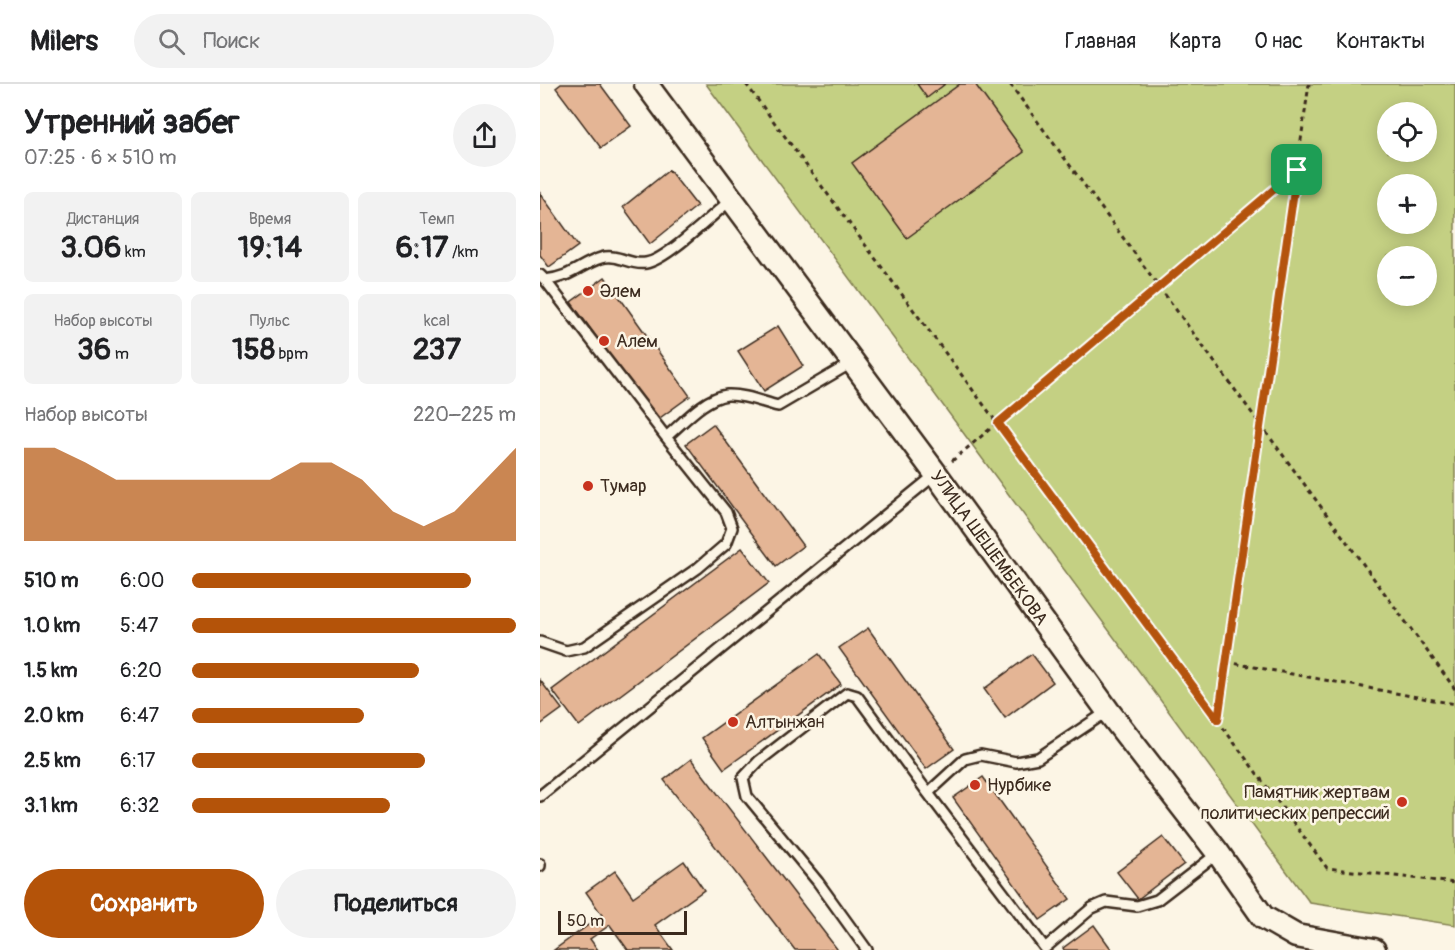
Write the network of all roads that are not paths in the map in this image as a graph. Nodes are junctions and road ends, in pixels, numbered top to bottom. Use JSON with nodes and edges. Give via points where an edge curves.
{"nodes":[{"id":1,"x":646,"y":84,"type":"edge"},
{"id":2,"x":732,"y":199,"type":"junction"},
{"id":3,"x":543,"y":277,"type":"edge"},
{"id":4,"x":853,"y":362,"type":"junction"},
{"id":5,"x":666,"y":437,"type":"junction"},
{"id":6,"x":936,"y":474,"type":"junction"},
{"id":7,"x":540,"y":642,"type":"edge"},
{"id":8,"x":1108,"y":711,"type":"junction"},
{"id":9,"x":928,"y":793,"type":"junction"},
{"id":10,"x":540,"y":796,"type":"edge"},
{"id":11,"x":1218,"y":853,"type":"junction"},
{"id":12,"x":1046,"y":949,"type":"edge"},
{"id":13,"x":867,"y":950,"type":"edge"},
{"id":14,"x":1371,"y":950,"type":"edge"}],
"edges":[{"from":1,"to":2,"type":"street","name":"УЛИЦА ШЕШЕМБЕКОВА"},
{"from":2,"to":3,"type":"lane","via":[[669,251],[648,263],[616,256],[601,258],[563,278]]},
{"from":2,"to":4,"type":"street","name":"УЛИЦА ШЕШЕМБЕКОВА"},
{"from":3,"to":5,"type":"lane"},
{"from":4,"to":5,"type":"lane","via":[[778,406],[728,395],[708,402]]},
{"from":4,"to":6,"type":"street","name":"УЛИЦА ШЕШЕМБЕКОВА"},
{"from":5,"to":7,"type":"lane","via":[[726,512],[732,528],[726,544],[584,647],[566,651]]},
{"from":6,"to":8,"type":"street","name":"УЛИЦА ШЕШЕМБЕКОВА"},
{"from":6,"to":10,"type":"lane"},
{"from":8,"to":9,"type":"lane","via":[[1038,758],[1016,762],[981,755],[964,759]]},
{"from":8,"to":11,"type":"street","name":"УЛИЦА ШЕШЕМБЕКОВА"},
{"from":9,"to":12,"type":"lane"},
{"from":9,"to":13,"type":"lane","via":[[857,696],[848,693],[759,761],[743,778],[747,796],[818,882]]},
{"from":11,"to":12,"type":"lane","via":[[1157,900],[1137,906],[1106,902],[1092,908]]},
{"from":11,"to":14,"type":"street","name":"УЛИЦА ШЕШЕМБЕКОВА","via":[[1263,917],[1296,936]]}]}
